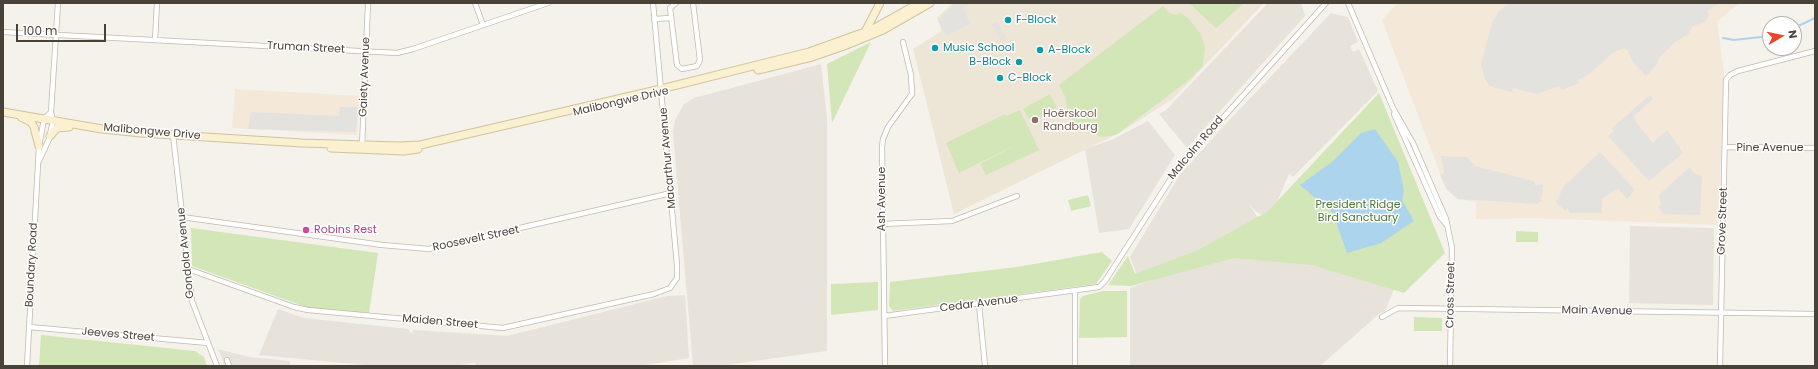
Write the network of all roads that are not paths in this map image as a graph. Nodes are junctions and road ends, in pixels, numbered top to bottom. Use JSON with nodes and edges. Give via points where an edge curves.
{"nodes":[{"id":1,"x":58,"y":3,"type":"edge"},
{"id":2,"x":157,"y":3,"type":"edge"},
{"id":3,"x":368,"y":3,"type":"edge"},
{"id":4,"x":475,"y":3,"type":"edge"},
{"id":5,"x":548,"y":3,"type":"edge"},
{"id":6,"x":653,"y":3,"type":"edge"},
{"id":7,"x":676,"y":3,"type":"edge"},
{"id":8,"x":693,"y":3,"type":"edge"},
{"id":9,"x":880,"y":3,"type":"edge"},
{"id":10,"x":920,"y":3,"type":"edge"},
{"id":11,"x":930,"y":3,"type":"edge"},
{"id":12,"x":1326,"y":3,"type":"edge"},
{"id":13,"x":1348,"y":3,"type":"edge"},
{"id":14,"x":671,"y":18,"type":"junction"},
{"id":15,"x":654,"y":19,"type":"junction"},
{"id":16,"x":483,"y":25,"type":"junction"},
{"id":17,"x":3,"y":32,"type":"edge"},
{"id":18,"x":865,"y":32,"type":"junction"},
{"id":19,"x":56,"y":35,"type":"junction"},
{"id":20,"x":155,"y":40,"type":"junction"},
{"id":21,"x":904,"y":42,"type":"dead end"},
{"id":22,"x":366,"y":51,"type":"junction"},
{"id":23,"x":1815,"y":51,"type":"edge"},
{"id":24,"x":661,"y":91,"type":"junction"},
{"id":25,"x":3,"y":112,"type":"edge"},
{"id":26,"x":51,"y":112,"type":"junction"},
{"id":27,"x":16,"y":114,"type":"junction"},
{"id":28,"x":44,"y":119,"type":"junction"},
{"id":29,"x":53,"y":121,"type":"junction"},
{"id":30,"x":102,"y":128,"type":"junction"},
{"id":31,"x":173,"y":135,"type":"junction"},
{"id":32,"x":50,"y":136,"type":"junction"},
{"id":33,"x":39,"y":146,"type":"junction"},
{"id":34,"x":1725,"y":147,"type":"junction"},
{"id":35,"x":362,"y":148,"type":"junction"},
{"id":36,"x":1815,"y":148,"type":"edge"},
{"id":37,"x":37,"y":164,"type":"junction"},
{"id":38,"x":671,"y":193,"type":"junction"},
{"id":39,"x":1016,"y":196,"type":"dead end"},
{"id":40,"x":182,"y":217,"type":"junction"},
{"id":41,"x":882,"y":224,"type":"junction"},
{"id":42,"x":677,"y":265,"type":"joint"},
{"id":43,"x":188,"y":269,"type":"junction"},
{"id":44,"x":1075,"y":291,"type":"junction"},
{"id":45,"x":979,"y":304,"type":"junction"},
{"id":46,"x":1451,"y":309,"type":"junction"},
{"id":47,"x":1721,"y":313,"type":"junction"},
{"id":48,"x":1815,"y":314,"type":"edge"},
{"id":49,"x":884,"y":316,"type":"junction"},
{"id":50,"x":1382,"y":317,"type":"dead end"},
{"id":51,"x":29,"y":327,"type":"junction"},
{"id":52,"x":208,"y":343,"type":"junction"},
{"id":53,"x":227,"y":360,"type":"dead end"},
{"id":54,"x":28,"y":366,"type":"edge"},
{"id":55,"x":217,"y":366,"type":"edge"},
{"id":56,"x":229,"y":366,"type":"edge"},
{"id":57,"x":885,"y":366,"type":"edge"},
{"id":58,"x":985,"y":366,"type":"edge"},
{"id":59,"x":1075,"y":366,"type":"edge"},
{"id":60,"x":1450,"y":366,"type":"edge"},
{"id":61,"x":1720,"y":366,"type":"edge"}],
"edges":[{"from":1,"to":19,"type":"street"},
{"from":2,"to":20,"type":"street"},
{"from":3,"to":22,"type":"street","name":"Gaiety Avenue"},
{"from":4,"to":16,"type":"street"},
{"from":5,"to":16,"type":"street","name":"Truman Street"},
{"from":6,"to":15,"type":"street","name":"Macarthur Avenue"},
{"from":7,"to":14,"type":"street","via":[[670,8]]},
{"from":8,"to":14,"type":"street","via":[[700,60],[697,66],[678,66]]},
{"from":9,"to":18,"type":"main road"},
{"from":10,"to":18,"type":"main road","name":"Malibongwe Drive"},
{"from":11,"to":24,"type":"main road","name":"Malibongwe Drive","via":[[883,30],[825,53]]},
{"from":12,"to":44,"type":"street","name":"Malcolm Road","via":[[1185,158],[1167,182],[1105,281],[1096,288]]},
{"from":13,"to":46,"type":"street","name":"Cross Street","via":[[1397,122],[1440,217],[1446,224],[1452,248]]},
{"from":14,"to":15,"type":"street"},
{"from":15,"to":24,"type":"street","name":"Macarthur Avenue"},
{"from":16,"to":22,"type":"street","name":"Truman Street","via":[[401,52]]},
{"from":17,"to":19,"type":"street","name":"Truman Street"},
{"from":18,"to":24,"type":"main road","name":"Malibongwe Drive","via":[[809,52]]},
{"from":19,"to":20,"type":"street","name":"Truman Street"},
{"from":19,"to":26,"type":"street"},
{"from":20,"to":22,"type":"street","name":"Truman Street"},
{"from":21,"to":41,"type":"street","name":"Ash Avenue","via":[[913,89],[883,139]]},
{"from":22,"to":35,"type":"street","name":"Gaiety Avenue"},
{"from":23,"to":34,"type":"street","name":"Grove Street","via":[[1738,71],[1727,77]]},
{"from":24,"to":35,"type":"main road","name":"Malibongwe Drive","via":[[435,142]]},
{"from":24,"to":38,"type":"street","name":"Macarthur Avenue"},
{"from":25,"to":27,"type":"main road","name":"Malibongwe Drive"},
{"from":26,"to":28,"type":"street"},
{"from":26,"to":29,"type":"street"},
{"from":27,"to":28,"type":"main road","name":"Malibongwe Drive"},
{"from":27,"to":33,"type":"main road","via":[[34,127]]},
{"from":28,"to":29,"type":"main road","name":"Malibongwe Drive"},
{"from":28,"to":33,"type":"street","name":"Boundary Road"},
{"from":29,"to":30,"type":"main road","name":"Malibongwe Drive"},
{"from":29,"to":32,"type":"street","name":"Boundary Road"},
{"from":30,"to":31,"type":"main road","name":"Malibongwe Drive"},
{"from":30,"to":32,"type":"main road","via":[[93,131],[60,127]]},
{"from":31,"to":35,"type":"main road","name":"Malibongwe Drive"},
{"from":31,"to":40,"type":"street","name":"Gondola Avenue"},
{"from":32,"to":37,"type":"street","name":"Boundary Road"},
{"from":33,"to":37,"type":"street","name":"Boundary Road"},
{"from":34,"to":36,"type":"street","name":"Pine Avenue"},
{"from":34,"to":47,"type":"street","name":"Grove Street"},
{"from":37,"to":51,"type":"street","name":"Boundary Road"},
{"from":38,"to":40,"type":"street","name":"Roosevelt Street","via":[[429,249],[382,245]]},
{"from":38,"to":42,"type":"street","name":"Macarthur Avenue"},
{"from":39,"to":41,"type":"street","via":[[952,222]]},
{"from":40,"to":43,"type":"street","name":"Gondola Avenue"},
{"from":41,"to":49,"type":"street","name":"Ash Avenue"},
{"from":42,"to":43,"type":"street","name":"Maiden Street","via":[[675,282],[663,291],[503,328],[308,310]]},
{"from":43,"to":52,"type":"street","name":"Gondola Avenue","via":[[193,306]]},
{"from":44,"to":45,"type":"street","name":"Cedar Avenue"},
{"from":44,"to":59,"type":"street"},
{"from":45,"to":49,"type":"street","name":"Cedar Avenue"},
{"from":45,"to":58,"type":"street"},
{"from":46,"to":47,"type":"street","name":"Main Avenue"},
{"from":46,"to":50,"type":"street","name":"Main Avenue","via":[[1398,308]]},
{"from":46,"to":60,"type":"street","name":"Cross Street"},
{"from":47,"to":48,"type":"street","name":"Main Avenue"},
{"from":47,"to":61,"type":"street","name":"Grove Street"},
{"from":49,"to":57,"type":"street","name":"Ash Avenue"},
{"from":51,"to":52,"type":"street","name":"Jeeves Street"},
{"from":51,"to":54,"type":"street","name":"Boundary Road"},
{"from":52,"to":55,"type":"street","name":"Gondola Avenue"},
{"from":53,"to":56,"type":"street"}]}
